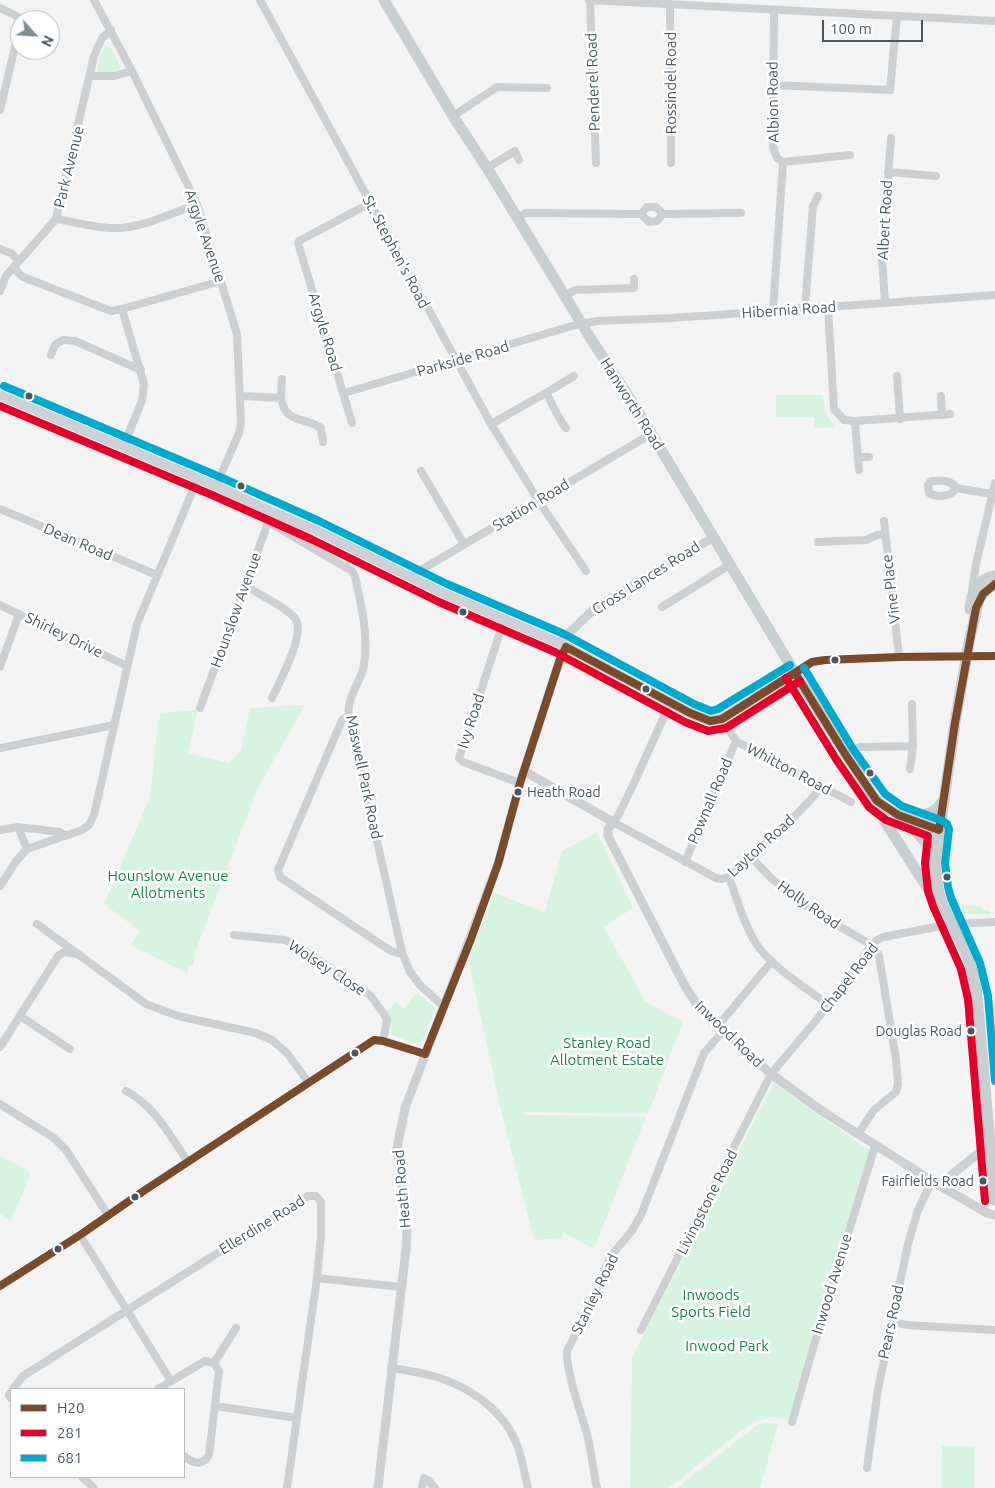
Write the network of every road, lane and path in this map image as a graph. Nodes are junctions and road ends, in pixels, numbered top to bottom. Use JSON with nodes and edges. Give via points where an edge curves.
{"nodes":[{"id":1,"x":94,"y":0,"type":"edge"},
{"id":2,"x":260,"y":0,"type":"edge"},
{"id":3,"x":384,"y":0,"type":"edge"},
{"id":4,"x":590,"y":0,"type":"edge"},
{"id":5,"x":620,"y":1,"type":"edge"},
{"id":6,"x":686,"y":2,"type":"edge"},
{"id":7,"x":670,"y":4,"type":"junction"},
{"id":8,"x":0,"y":8,"type":"edge"},
{"id":9,"x":774,"y":10,"type":"junction"},
{"id":10,"x":898,"y":16,"type":"junction"},
{"id":11,"x":995,"y":21,"type":"edge"},
{"id":12,"x":111,"y":30,"type":"junction"},
{"id":13,"x":132,"y":71,"type":"junction"},
{"id":14,"x":91,"y":76,"type":"junction"},
{"id":15,"x":772,"y":85,"type":"junction"},
{"id":16,"x":547,"y":88,"type":"dead end"},
{"id":17,"x":0,"y":110,"type":"edge"},
{"id":18,"x":453,"y":116,"type":"junction"},
{"id":19,"x":891,"y":138,"type":"dead end"},
{"id":20,"x":850,"y":156,"type":"dead end"},
{"id":21,"x":519,"y":160,"type":"dead end"},
{"id":22,"x":782,"y":162,"type":"junction"},
{"id":23,"x":596,"y":163,"type":"dead end"},
{"id":24,"x":671,"y":163,"type":"dead end"},
{"id":25,"x":487,"y":168,"type":"junction"},
{"id":26,"x":888,"y":172,"type":"junction"},
{"id":27,"x":936,"y":176,"type":"dead end"},
{"id":28,"x":818,"y":196,"type":"dead end"},
{"id":29,"x":370,"y":203,"type":"junction"},
{"id":30,"x":197,"y":204,"type":"junction"},
{"id":31,"x":741,"y":213,"type":"dead end"},
{"id":32,"x":517,"y":218,"type":"junction"},
{"id":33,"x":56,"y":219,"type":"junction"},
{"id":34,"x":0,"y":249,"type":"edge"},
{"id":35,"x":19,"y":261,"type":"junction"},
{"id":36,"x":13,"y":268,"type":"junction"},
{"id":37,"x":634,"y":279,"type":"dead end"},
{"id":38,"x":221,"y":281,"type":"junction"},
{"id":39,"x":0,"y":290,"type":"edge"},
{"id":40,"x":565,"y":295,"type":"junction"},
{"id":41,"x":995,"y":295,"type":"edge"},
{"id":42,"x":885,"y":302,"type":"junction"},
{"id":43,"x":805,"y":307,"type":"junction"},
{"id":44,"x":828,"y":307,"type":"junction"},
{"id":45,"x":122,"y":309,"type":"junction"},
{"id":46,"x":773,"y":311,"type":"junction"},
{"id":47,"x":583,"y":324,"type":"junction"},
{"id":48,"x":51,"y":355,"type":"dead end"},
{"id":49,"x":456,"y":361,"type":"junction"},
{"id":50,"x":141,"y":370,"type":"junction"},
{"id":51,"x":574,"y":376,"type":"dead end"},
{"id":52,"x":897,"y":376,"type":"dead end"},
{"id":53,"x":282,"y":379,"type":"dead end"},
{"id":54,"x":889,"y":387,"type":"dead end"},
{"id":55,"x":898,"y":387,"type":"junction"},
{"id":56,"x":344,"y":393,"type":"junction"},
{"id":57,"x":546,"y":393,"type":"junction"},
{"id":58,"x":0,"y":395,"type":"edge"},
{"id":59,"x":241,"y":396,"type":"junction"},
{"id":60,"x":941,"y":396,"type":"dead end"},
{"id":61,"x":281,"y":398,"type":"junction"},
{"id":62,"x":900,"y":419,"type":"junction"},
{"id":63,"x":856,"y":422,"type":"junction"},
{"id":64,"x":352,"y":423,"type":"dead end"},
{"id":65,"x":491,"y":424,"type":"junction"},
{"id":66,"x":566,"y":428,"type":"dead end"},
{"id":67,"x":651,"y":434,"type":"junction"},
{"id":68,"x":323,"y":442,"type":"dead end"},
{"id":69,"x":123,"y":447,"type":"junction"},
{"id":70,"x":858,"y":457,"type":"junction"},
{"id":71,"x":869,"y":457,"type":"dead end"},
{"id":72,"x":859,"y":470,"type":"dead end"},
{"id":73,"x":421,"y":471,"type":"dead end"},
{"id":74,"x":198,"y":478,"type":"junction"},
{"id":75,"x":995,"y":483,"type":"edge"},
{"id":76,"x":216,"y":486,"type":"junction"},
{"id":77,"x":956,"y":488,"type":"dead end"},
{"id":78,"x":992,"y":494,"type":"junction"},
{"id":79,"x":538,"y":500,"type":"junction"},
{"id":80,"x":0,"y":509,"type":"edge"},
{"id":81,"x":270,"y":517,"type":"junction"},
{"id":82,"x":884,"y":521,"type":"dead end"},
{"id":83,"x":885,"y":534,"type":"junction"},
{"id":84,"x":714,"y":537,"type":"junction"},
{"id":85,"x":818,"y":542,"type":"dead end"},
{"id":86,"x":464,"y":544,"type":"junction"},
{"id":87,"x":731,"y":564,"type":"junction"},
{"id":88,"x":976,"y":566,"type":"junction"},
{"id":89,"x":586,"y":571,"type":"dead end"},
{"id":90,"x":157,"y":575,"type":"junction"},
{"id":91,"x":995,"y":576,"type":"edge"},
{"id":92,"x":412,"y":578,"type":"junction"},
{"id":93,"x":982,"y":580,"type":"junction"},
{"id":94,"x":995,"y":584,"type":"edge"},
{"id":95,"x":246,"y":586,"type":"junction"},
{"id":96,"x":970,"y":603,"type":"junction"},
{"id":97,"x":0,"y":605,"type":"edge"},
{"id":98,"x":662,"y":607,"type":"dead end"},
{"id":99,"x":19,"y":614,"type":"junction"},
{"id":100,"x":504,"y":620,"type":"junction"},
{"id":101,"x":969,"y":642,"type":"junction"},
{"id":102,"x":562,"y":645,"type":"junction"},
{"id":103,"x":995,"y":656,"type":"edge"},
{"id":104,"x":899,"y":657,"type":"junction"},
{"id":105,"x":966,"y":657,"type":"junction"},
{"id":106,"x":127,"y":666,"type":"junction"},
{"id":107,"x":0,"y":667,"type":"edge"},
{"id":108,"x":795,"y":673,"type":"junction"},
{"id":109,"x":272,"y":698,"type":"dead end"},
{"id":110,"x":670,"y":702,"type":"junction"},
{"id":111,"x":912,"y":704,"type":"dead end"},
{"id":112,"x":200,"y":708,"type":"dead end"},
{"id":113,"x":349,"y":716,"type":"junction"},
{"id":114,"x":722,"y":719,"type":"junction"},
{"id":115,"x":114,"y":725,"type":"junction"},
{"id":116,"x":736,"y":741,"type":"junction"},
{"id":117,"x":913,"y":746,"type":"junction"},
{"id":118,"x":0,"y":748,"type":"edge"},
{"id":119,"x":845,"y":754,"type":"junction"},
{"id":120,"x":910,"y":769,"type":"dead end"},
{"id":121,"x":524,"y":770,"type":"junction"},
{"id":122,"x":520,"y":783,"type":"junction"},
{"id":123,"x":821,"y":785,"type":"junction"},
{"id":124,"x":945,"y":798,"type":"junction"},
{"id":125,"x":851,"y":802,"type":"dead end"},
{"id":126,"x":882,"y":806,"type":"junction"},
{"id":127,"x":903,"y":818,"type":"junction"},
{"id":128,"x":613,"y":822,"type":"junction"},
{"id":129,"x":18,"y":827,"type":"junction"},
{"id":130,"x":0,"y":830,"type":"edge"},
{"id":131,"x":939,"y":832,"type":"junction"},
{"id":132,"x":65,"y":835,"type":"junction"},
{"id":133,"x":27,"y":849,"type":"junction"},
{"id":134,"x":752,"y":858,"type":"junction"},
{"id":135,"x":685,"y":862,"type":"junction"},
{"id":136,"x":935,"y":863,"type":"junction"},
{"id":137,"x":729,"y":877,"type":"junction"},
{"id":138,"x":0,"y":886,"type":"edge"},
{"id":139,"x":941,"y":900,"type":"junction"},
{"id":140,"x":995,"y":922,"type":"edge"},
{"id":141,"x":38,"y":924,"type":"dead end"},
{"id":142,"x":952,"y":924,"type":"junction"},
{"id":143,"x":234,"y":935,"type":"dead end"},
{"id":144,"x":872,"y":945,"type":"junction"},
{"id":145,"x":402,"y":952,"type":"junction"},
{"id":146,"x":79,"y":955,"type":"junction"},
{"id":147,"x":772,"y":961,"type":"junction"},
{"id":148,"x":829,"y":1005,"type":"junction"},
{"id":149,"x":444,"y":1007,"type":"junction"},
{"id":150,"x":20,"y":1016,"type":"junction"},
{"id":151,"x":720,"y":1029,"type":"junction"},
{"id":152,"x":383,"y":1041,"type":"junction"},
{"id":153,"x":0,"y":1047,"type":"edge"},
{"id":154,"x":70,"y":1049,"type":"dead end"},
{"id":155,"x":425,"y":1054,"type":"junction"},
{"id":156,"x":771,"y":1074,"type":"junction"},
{"id":157,"x":309,"y":1083,"type":"junction"},
{"id":158,"x":126,"y":1090,"type":"dead end"},
{"id":159,"x":0,"y":1104,"type":"edge"},
{"id":160,"x":992,"y":1128,"type":"edge"},
{"id":161,"x":858,"y":1134,"type":"junction"},
{"id":162,"x":990,"y":1144,"type":"junction"},
{"id":163,"x":875,"y":1146,"type":"junction"},
{"id":164,"x":188,"y":1162,"type":"junction"},
{"id":165,"x":935,"y":1183,"type":"junction"},
{"id":166,"x":995,"y":1200,"type":"edge"},
{"id":167,"x":108,"y":1215,"type":"junction"},
{"id":168,"x":995,"y":1215,"type":"edge"},
{"id":169,"x":80,"y":1235,"type":"junction"},
{"id":170,"x":317,"y":1278,"type":"junction"},
{"id":171,"x":0,"y":1286,"type":"edge"},
{"id":172,"x":400,"y":1287,"type":"junction"},
{"id":173,"x":126,"y":1311,"type":"junction"},
{"id":174,"x":891,"y":1321,"type":"junction"},
{"id":175,"x":236,"y":1328,"type":"dead end"},
{"id":176,"x":642,"y":1330,"type":"dead end"},
{"id":177,"x":993,"y":1330,"type":"edge"},
{"id":178,"x":214,"y":1363,"type":"junction"},
{"id":179,"x":391,"y":1368,"type":"junction"},
{"id":180,"x":171,"y":1381,"type":"junction"},
{"id":181,"x":14,"y":1388,"type":"edge"},
{"id":182,"x":160,"y":1388,"type":"edge"},
{"id":183,"x":215,"y":1406,"type":"junction"},
{"id":184,"x":298,"y":1418,"type":"junction"},
{"id":185,"x":792,"y":1422,"type":"dead end"},
{"id":186,"x":185,"y":1457,"type":"edge"},
{"id":187,"x":867,"y":1468,"type":"dead end"},
{"id":188,"x":83,"y":1478,"type":"edge"},
{"id":189,"x":94,"y":1488,"type":"edge"},
{"id":190,"x":287,"y":1488,"type":"edge"},
{"id":191,"x":378,"y":1488,"type":"edge"},
{"id":192,"x":422,"y":1488,"type":"edge"},
{"id":193,"x":435,"y":1488,"type":"edge"},
{"id":194,"x":528,"y":1488,"type":"edge"},
{"id":195,"x":597,"y":1488,"type":"edge"}],
"edges":[{"from":1,"to":12,"type":"street","name":"Argyle Avenue"},
{"from":2,"to":29,"type":"street","name":"St. Stephen's Road"},
{"from":3,"to":18,"type":"main road","name":"Hanworth Road"},
{"from":4,"to":5,"type":"street"},
{"from":4,"to":23,"type":"street","name":"Penderel Road"},
{"from":5,"to":7,"type":"street"},
{"from":6,"to":7,"type":"street"},
{"from":6,"to":9,"type":"street"},
{"from":7,"to":24,"type":"street","name":"Rossindel Road"},
{"from":8,"to":17,"type":"street","via":[[17,16],[20,26]]},
{"from":9,"to":10,"type":"street"},
{"from":9,"to":15,"type":"street","name":"Albion Road"},
{"from":10,"to":11,"type":"street"},
{"from":10,"to":15,"type":"street","via":[[890,90]]},
{"from":12,"to":13,"type":"street","name":"Argyle Avenue"},
{"from":12,"to":14,"type":"street","name":"Park Avenue","via":[[102,38],[94,56]]},
{"from":13,"to":14,"type":"street","via":[[114,76]]},
{"from":13,"to":30,"type":"street","name":"Argyle Avenue"},
{"from":14,"to":33,"type":"street","name":"Park Avenue"},
{"from":15,"to":22,"type":"street","name":"Albion Road","via":[[773,147]]},
{"from":16,"to":18,"type":"street","via":[[497,87]]},
{"from":18,"to":25,"type":"main road","name":"Hanworth Road"},
{"from":19,"to":26,"type":"street","name":"Albert Road"},
{"from":20,"to":22,"type":"street"},
{"from":21,"to":25,"type":"street","via":[[515,152]]},
{"from":22,"to":46,"type":"street","name":"Albion Road"},
{"from":25,"to":32,"type":"main road","name":"Hanworth Road"},
{"from":26,"to":27,"type":"street"},
{"from":26,"to":42,"type":"street","name":"Albert Road","via":[[882,260]]},
{"from":28,"to":43,"type":"street","via":[[813,206]]},
{"from":29,"to":49,"type":"street","name":"St. Stephen's Road"},
{"from":29,"to":56,"type":"street","name":"Argyle Road","via":[[298,243]]},
{"from":30,"to":33,"type":"street","via":[[130,227],[113,228]]},
{"from":30,"to":38,"type":"street","name":"Argyle Avenue"},
{"from":31,"to":32,"type":"street","via":[[663,214],[657,221],[649,222],[641,214],[526,214]]},
{"from":32,"to":40,"type":"main road","name":"Hanworth Road"},
{"from":33,"to":35,"type":"street","name":"Park Avenue"},
{"from":34,"to":35,"type":"street"},
{"from":35,"to":36,"type":"street","name":"Park Avenue"},
{"from":36,"to":39,"type":"street","name":"Park Avenue"},
{"from":36,"to":45,"type":"street","via":[[23,277],[111,310]]},
{"from":37,"to":40,"type":"street","via":[[634,288],[576,290]]},
{"from":38,"to":45,"type":"street"},
{"from":38,"to":59,"type":"street","name":"Argyle Avenue","via":[[237,334]]},
{"from":40,"to":47,"type":"main road","name":"Hanworth Road"},
{"from":41,"to":42,"type":"street","name":"Hibernia Road"},
{"from":42,"to":44,"type":"street","name":"Hibernia Road"},
{"from":43,"to":44,"type":"street","name":"Hibernia Road"},
{"from":43,"to":46,"type":"street","name":"Hibernia Road"},
{"from":44,"to":63,"type":"street","via":[[834,409],[844,420]]},
{"from":45,"to":50,"type":"street"},
{"from":46,"to":47,"type":"street","name":"Hibernia Road"},
{"from":47,"to":49,"type":"street","name":"Parkside Road"},
{"from":47,"to":67,"type":"main road","name":"Hanworth Road"},
{"from":48,"to":50,"type":"street","via":[[63,340],[74,341]]},
{"from":49,"to":56,"type":"street","name":"Parkside Road"},
{"from":49,"to":65,"type":"street","name":"St. Stephen's Road"},
{"from":50,"to":69,"type":"street","via":[[144,384],[142,401]]},
{"from":51,"to":57,"type":"street"},
{"from":52,"to":55,"type":"street"},
{"from":53,"to":61,"type":"street"},
{"from":54,"to":55,"type":"street"},
{"from":55,"to":62,"type":"street"},
{"from":56,"to":64,"type":"street","name":"Argyle Road"},
{"from":57,"to":65,"type":"street"},
{"from":57,"to":66,"type":"street"},
{"from":58,"to":69,"type":"main road"},
{"from":59,"to":61,"type":"street"},
{"from":59,"to":76,"type":"street","name":"Argyle Avenue","via":[[239,433]]},
{"from":60,"to":62,"type":"street","via":[[946,415]]},
{"from":61,"to":68,"type":"street","via":[[289,415],[321,428]]},
{"from":62,"to":63,"type":"street"},
{"from":63,"to":70,"type":"street"},
{"from":65,"to":79,"type":"street","name":"St. Stephen's Road"},
{"from":67,"to":79,"type":"street","name":"Station Road"},
{"from":67,"to":84,"type":"main road","name":"Hanworth Road"},
{"from":69,"to":74,"type":"main road"},
{"from":70,"to":71,"type":"street"},
{"from":70,"to":72,"type":"street"},
{"from":73,"to":86,"type":"street"},
{"from":74,"to":76,"type":"main road"},
{"from":74,"to":90,"type":"street"},
{"from":75,"to":78,"type":"street"},
{"from":76,"to":81,"type":"main road"},
{"from":77,"to":78,"type":"street"},
{"from":78,"to":88,"type":"street"},
{"from":79,"to":86,"type":"street","name":"Station Road"},
{"from":79,"to":89,"type":"street","name":"St. Stephen's Road"},
{"from":80,"to":90,"type":"street","name":"Dean Road"},
{"from":81,"to":92,"type":"main road","via":[[315,530]]},
{"from":81,"to":95,"type":"street","name":"Hounslow Avenue"},
{"from":81,"to":113,"type":"street","name":"Maswell Park Road","via":[[355,576],[366,652],[364,668],[349,702]]},
{"from":82,"to":83,"type":"street","name":"Vine Place"},
{"from":83,"to":85,"type":"street","via":[[866,540]]},
{"from":83,"to":104,"type":"street","name":"Vine Place"},
{"from":84,"to":87,"type":"main road","name":"Hanworth Road"},
{"from":84,"to":102,"type":"street","name":"Cross Lances Road","via":[[595,608]]},
{"from":86,"to":92,"type":"street","name":"Station Road"},
{"from":87,"to":98,"type":"street"},
{"from":87,"to":108,"type":"main road","name":"Hanworth Road"},
{"from":88,"to":93,"type":"street"},
{"from":88,"to":96,"type":"street"},
{"from":90,"to":106,"type":"street","via":[[137,624]]},
{"from":91,"to":93,"type":"main road"},
{"from":92,"to":100,"type":"main road"},
{"from":93,"to":96,"type":"main road"},
{"from":94,"to":101,"type":"main road","via":[[979,600]]},
{"from":95,"to":109,"type":"street","via":[[284,610],[298,624],[295,644]]},
{"from":95,"to":112,"type":"street","name":"Hounslow Avenue"},
{"from":96,"to":101,"type":"main road"},
{"from":97,"to":99,"type":"street","name":"Shirley Drive"},
{"from":99,"to":106,"type":"street","name":"Shirley Drive"},
{"from":99,"to":107,"type":"street"},
{"from":100,"to":102,"type":"main road"},
{"from":100,"to":122,"type":"street","name":"Ivy Road","via":[[459,758]]},
{"from":101,"to":105,"type":"main road"},
{"from":102,"to":110,"type":"main road"},
{"from":102,"to":121,"type":"street","name":"Heath Road"},
{"from":103,"to":105,"type":"street"},
{"from":104,"to":105,"type":"street"},
{"from":104,"to":108,"type":"street","via":[[812,662]]},
{"from":105,"to":124,"type":"main road"},
{"from":106,"to":115,"type":"street"},
{"from":108,"to":114,"type":"main road"},
{"from":108,"to":119,"type":"main road","name":"Hanworth Road"},
{"from":110,"to":114,"type":"main road","via":[[710,721]]},
{"from":110,"to":128,"type":"street"},
{"from":111,"to":117,"type":"street"},
{"from":113,"to":145,"type":"street","name":"Maswell Park Road"},
{"from":113,"to":145,"type":"street","via":[[342,720],[278,870],[280,877],[383,946]]},
{"from":114,"to":116,"type":"street","name":"Whitton Road"},
{"from":115,"to":118,"type":"street"},
{"from":115,"to":132,"type":"street","via":[[94,815],[82,830]]},
{"from":116,"to":123,"type":"street","name":"Whitton Road"},
{"from":116,"to":135,"type":"street","name":"Pownall Road"},
{"from":117,"to":119,"type":"street","via":[[859,746]]},
{"from":117,"to":120,"type":"street"},
{"from":119,"to":126,"type":"main road","name":"Hanworth Road"},
{"from":121,"to":122,"type":"street","name":"Heath Road"},
{"from":121,"to":128,"type":"street"},
{"from":122,"to":149,"type":"street","name":"Heath Road","via":[[498,864]]},
{"from":123,"to":125,"type":"street","name":"Whitton Road"},
{"from":123,"to":134,"type":"street","name":"Layton Road","via":[[798,813]]},
{"from":124,"to":127,"type":"main road","via":[[931,813]]},
{"from":124,"to":131,"type":"main road"},
{"from":126,"to":127,"type":"main road","name":"Hanworth Road"},
{"from":126,"to":139,"type":"main road","name":"Hanworth Road","via":[[884,820],[932,895]]},
{"from":127,"to":131,"type":"main road","name":"Hanworth Road"},
{"from":127,"to":136,"type":"main road","name":"Hanworth Road","via":[[926,843]]},
{"from":128,"to":135,"type":"street","name":"Layton Road"},
{"from":128,"to":151,"type":"street","name":"Inwood Road","via":[[608,836],[614,850],[695,1004]]},
{"from":129,"to":130,"type":"street"},
{"from":129,"to":132,"type":"street"},
{"from":129,"to":133,"type":"street"},
{"from":131,"to":136,"type":"main road"},
{"from":132,"to":133,"type":"street"},
{"from":133,"to":138,"type":"street"},
{"from":134,"to":137,"type":"street","name":"Layton Road"},
{"from":134,"to":144,"type":"street","name":"Holly Road","via":[[812,910]]},
{"from":135,"to":137,"type":"street","name":"Layton Road","via":[[716,878]]},
{"from":136,"to":139,"type":"main road"},
{"from":137,"to":147,"type":"street","via":[[745,923],[756,944]]},
{"from":139,"to":142,"type":"main road","name":"Hanworth Road"},
{"from":140,"to":142,"type":"street"},
{"from":141,"to":146,"type":"street"},
{"from":142,"to":144,"type":"street","name":"Chapel Road","via":[[883,937]]},
{"from":142,"to":160,"type":"main road","name":"Hanworth Road","via":[[976,984]]},
{"from":143,"to":152,"type":"street","name":"Wolsey Close","via":[[286,940],[370,995],[386,1020]]},
{"from":144,"to":148,"type":"street","name":"Chapel Road"},
{"from":144,"to":161,"type":"street","via":[[879,956],[898,1084],[896,1092],[874,1110]]},
{"from":145,"to":149,"type":"street","name":"Maswell Park Road","via":[[410,972]]},
{"from":146,"to":150,"type":"street","via":[[64,952],[58,956]]},
{"from":146,"to":157,"type":"street","via":[[146,1004],[163,1012],[256,1033],[272,1040],[287,1053]]},
{"from":147,"to":148,"type":"street"},
{"from":147,"to":151,"type":"street","name":"Stanley Road"},
{"from":148,"to":156,"type":"street","name":"Chapel Road"},
{"from":149,"to":155,"type":"street","name":"Heath Road"},
{"from":150,"to":153,"type":"street"},
{"from":150,"to":154,"type":"street"},
{"from":151,"to":156,"type":"street","name":"Inwood Road"},
{"from":151,"to":195,"type":"street","name":"Stanley Road","via":[[704,1053],[641,1215],[610,1257],[567,1351]]},
{"from":152,"to":155,"type":"street"},
{"from":152,"to":157,"type":"street","via":[[374,1040]]},
{"from":155,"to":172,"type":"street","name":"Heath Road","via":[[405,1108],[397,1148],[406,1230]]},
{"from":156,"to":161,"type":"street","name":"Inwood Road"},
{"from":156,"to":176,"type":"street","name":"Livingstone Road"},
{"from":157,"to":164,"type":"street"},
{"from":158,"to":164,"type":"street","via":[[156,1116]]},
{"from":159,"to":167,"type":"street","via":[[54,1138],[66,1150]]},
{"from":160,"to":162,"type":"main road","name":"Hanworth Road"},
{"from":161,"to":163,"type":"street","name":"Inwood Road"},
{"from":162,"to":165,"type":"street"},
{"from":162,"to":166,"type":"main road","name":"Hanworth Road"},
{"from":163,"to":165,"type":"street","name":"Inwood Road"},
{"from":163,"to":185,"type":"street","name":"Inwood Avenue"},
{"from":164,"to":167,"type":"street"},
{"from":165,"to":168,"type":"street","name":"Inwood Road"},
{"from":165,"to":174,"type":"street","name":"Pears Road","via":[[918,1210]]},
{"from":167,"to":169,"type":"street"},
{"from":169,"to":171,"type":"street"},
{"from":169,"to":173,"type":"street"},
{"from":170,"to":172,"type":"street"},
{"from":170,"to":173,"type":"street","name":"Ellerdine Road","via":[[321,1202],[316,1196],[308,1196]]},
{"from":170,"to":184,"type":"street","name":"Ellerdine Road"},
{"from":172,"to":179,"type":"street","name":"Heath Road"},
{"from":173,"to":180,"type":"street"},
{"from":173,"to":181,"type":"street","name":"Ellerdine Road","via":[[23,1376]]},
{"from":174,"to":177,"type":"street","via":[[906,1325]]},
{"from":174,"to":187,"type":"street","name":"Pears Road"},
{"from":175,"to":178,"type":"street"},
{"from":178,"to":180,"type":"street","via":[[205,1361]]},
{"from":178,"to":183,"type":"street","via":[[219,1371]]},
{"from":179,"to":191,"type":"street","name":"Heath Road"},
{"from":179,"to":194,"type":"street","via":[[434,1376],[490,1405],[505,1421],[516,1441]]},
{"from":180,"to":182,"type":"street"},
{"from":183,"to":184,"type":"street"},
{"from":183,"to":186,"type":"street","via":[[209,1455],[197,1464]]},
{"from":184,"to":190,"type":"street","name":"Ellerdine Road"},
{"from":188,"to":189,"type":"street"},
{"from":192,"to":193,"type":"street","via":[[424,1478]]}]}
